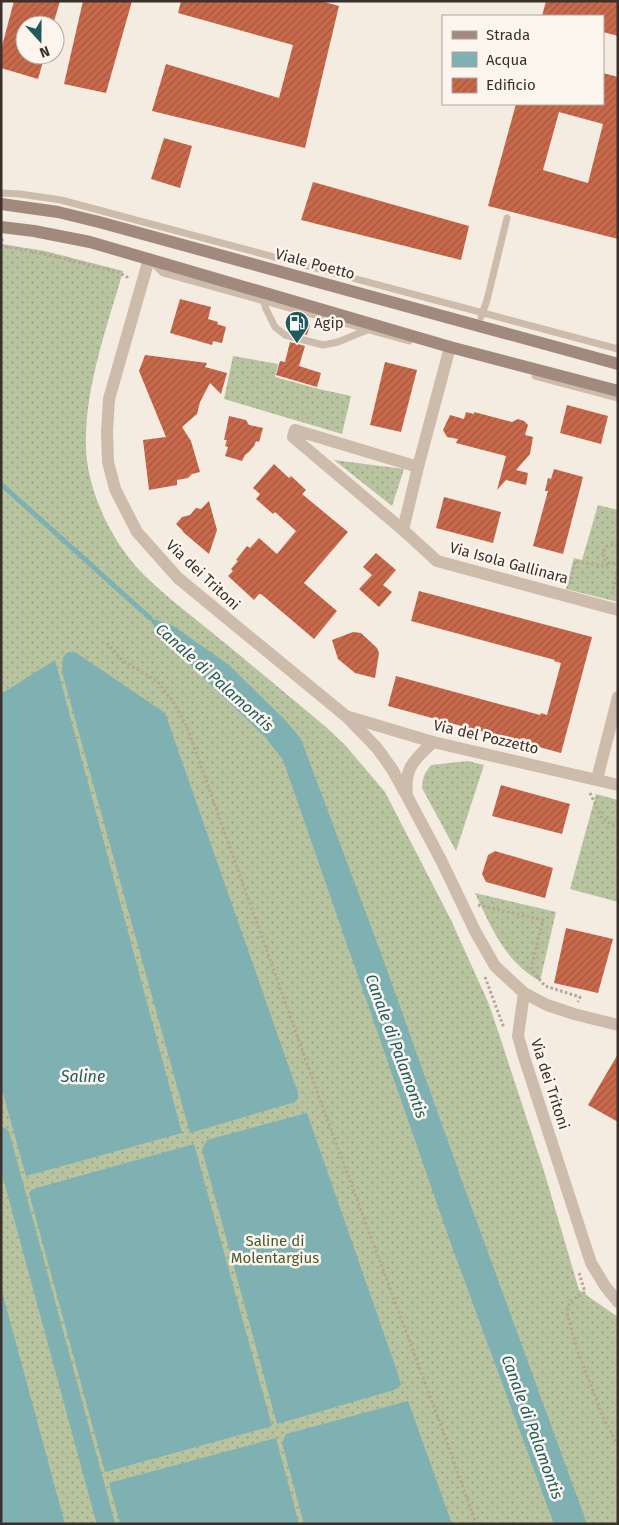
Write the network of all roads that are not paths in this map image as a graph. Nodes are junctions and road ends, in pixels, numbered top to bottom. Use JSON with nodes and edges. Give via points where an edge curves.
{"nodes":[{"id":1,"x":1,"y":193,"type":"edge"},
{"id":2,"x":1,"y":204,"type":"edge"},
{"id":3,"x":506,"y":218,"type":"dead end"},
{"id":4,"x":2,"y":232,"type":"edge"},
{"id":5,"x":149,"y":259,"type":"junction"},
{"id":6,"x":262,"y":296,"type":"junction"},
{"id":7,"x":480,"y":319,"type":"junction"},
{"id":8,"x":372,"y":327,"type":"junction"},
{"id":9,"x":449,"y":350,"type":"junction"},
{"id":10,"x":618,"y":350,"type":"edge"},
{"id":11,"x":618,"y":364,"type":"edge"},
{"id":12,"x":618,"y":391,"type":"edge"},
{"id":13,"x":618,"y":398,"type":"edge"},
{"id":14,"x":418,"y":466,"type":"junction"},
{"id":15,"x":403,"y":530,"type":"junction"},
{"id":16,"x":613,"y":609,"type":"edge"},
{"id":17,"x":618,"y":697,"type":"edge"},
{"id":18,"x":347,"y":717,"type":"junction"},
{"id":19,"x":433,"y":742,"type":"junction"},
{"id":20,"x":597,"y":779,"type":"junction"},
{"id":21,"x":618,"y":785,"type":"edge"},
{"id":22,"x":407,"y":796,"type":"junction"},
{"id":23,"x":524,"y":993,"type":"junction"},
{"id":24,"x":618,"y":1025,"type":"edge"},
{"id":25,"x":618,"y":1302,"type":"edge"}],
"edges":[{"from":1,"to":7,"type":"lane","via":[[61,200]]},
{"from":2,"to":7,"type":"main road","name":"Viale Poetto","via":[[58,212]]},
{"from":3,"to":7,"type":"lane"},
{"from":4,"to":5,"type":"main road","via":[[34,231],[90,242]]},
{"from":5,"to":6,"type":"main road"},
{"from":5,"to":18,"type":"street","name":"Via dei Tritoni","via":[[109,399],[108,462],[115,489],[137,532],[178,578]]},
{"from":6,"to":8,"type":"main road"},
{"from":6,"to":8,"type":"lane","via":[[275,328],[285,335],[323,345]]},
{"from":7,"to":10,"type":"lane"},
{"from":7,"to":11,"type":"main road","name":"Viale Poetto"},
{"from":8,"to":9,"type":"main road"},
{"from":9,"to":12,"type":"main road"},
{"from":9,"to":13,"type":"lane"},
{"from":9,"to":14,"type":"street"},
{"from":14,"to":15,"type":"street"},
{"from":14,"to":15,"type":"street","name":"Via Isola Gallinara","via":[[295,430],[293,437]]},
{"from":15,"to":16,"type":"street","name":"Via Isola Gallinara","via":[[437,561]]},
{"from":17,"to":20,"type":"street"},
{"from":18,"to":19,"type":"street","name":"Via del Pozzetto"},
{"from":18,"to":22,"type":"street","name":"Via dei Tritoni","via":[[377,748]]},
{"from":19,"to":20,"type":"street","name":"Via del Pozzetto"},
{"from":19,"to":22,"type":"street","via":[[412,764],[406,785]]},
{"from":20,"to":21,"type":"street","name":"Via del Pozzetto"},
{"from":22,"to":23,"type":"street","name":"Via dei Tritoni","via":[[495,966]]},
{"from":23,"to":24,"type":"street","via":[[547,1005]]},
{"from":23,"to":25,"type":"street","name":"Via dei Tritoni","via":[[518,1036],[591,1263]]}]}
